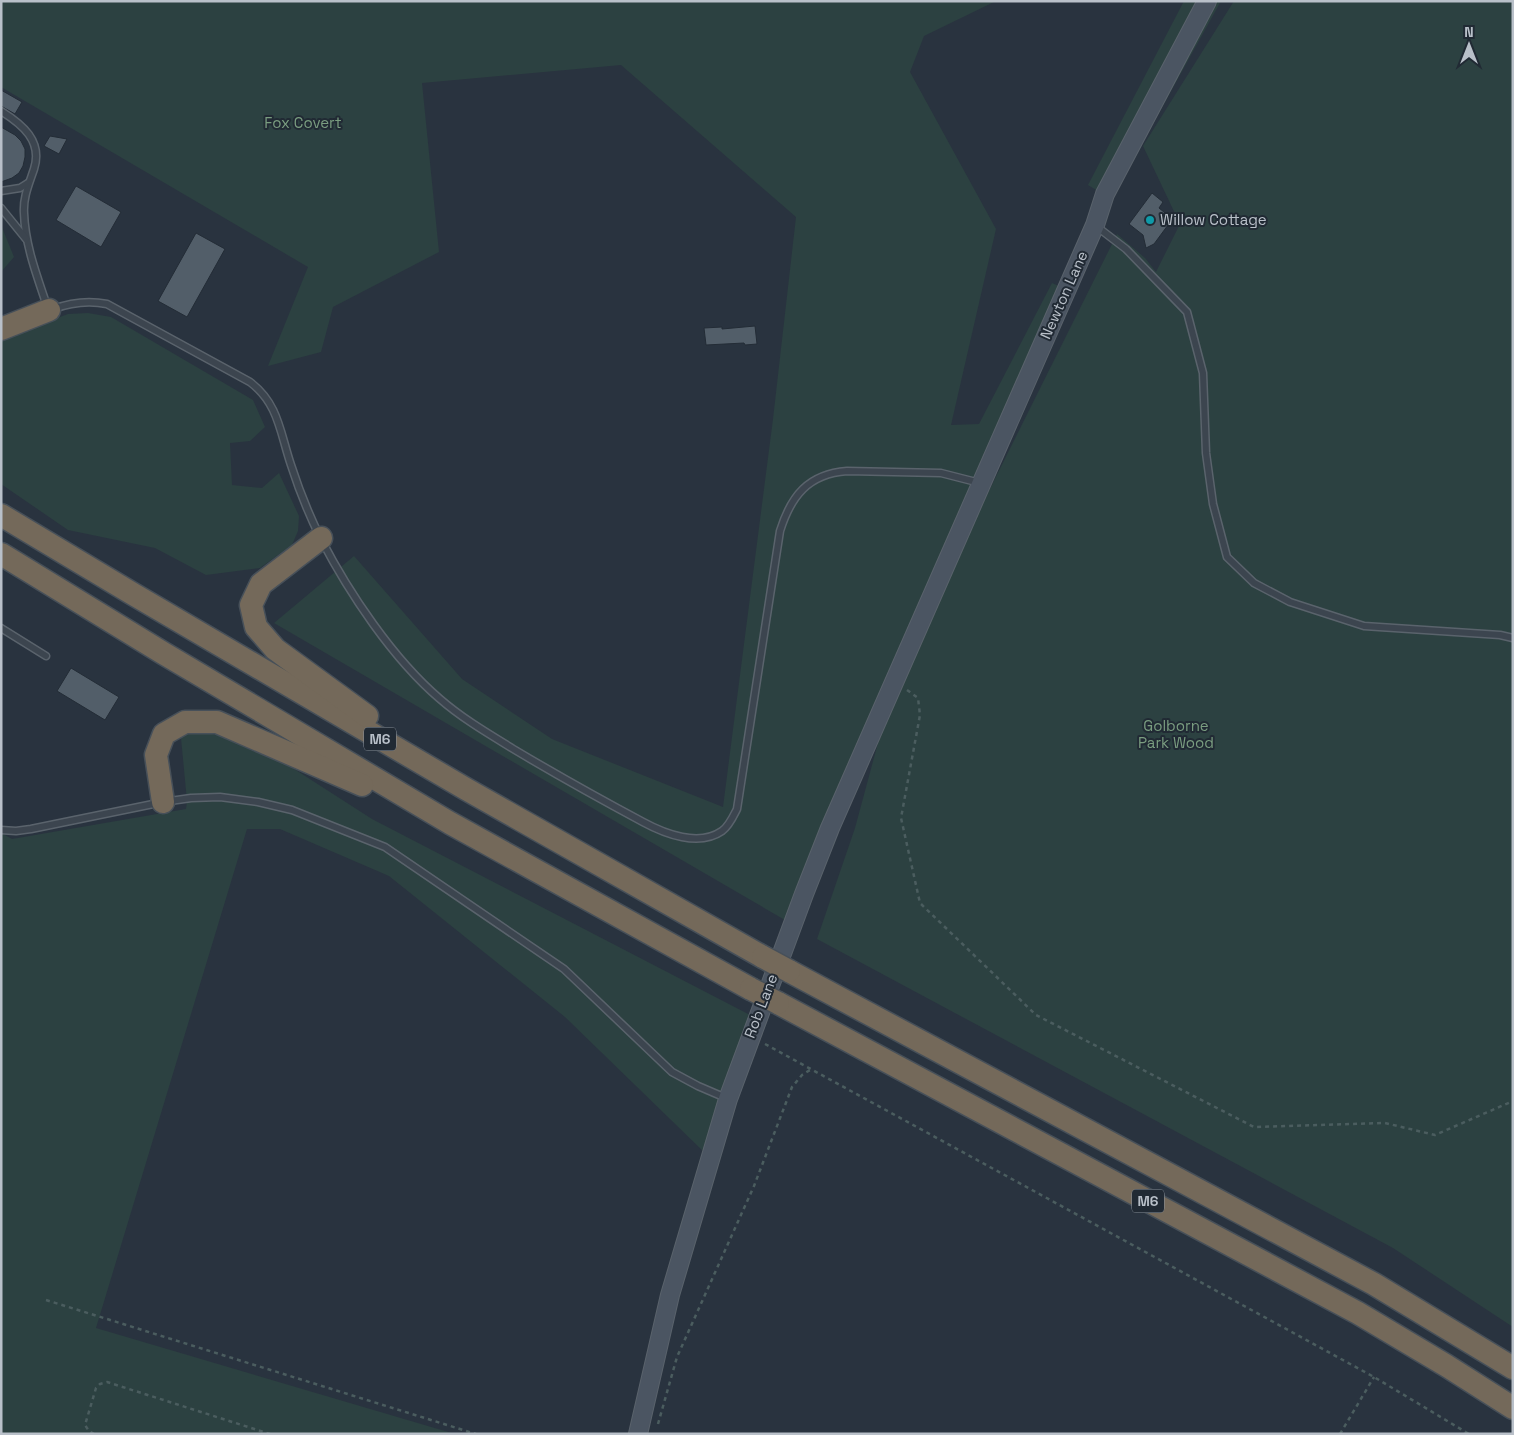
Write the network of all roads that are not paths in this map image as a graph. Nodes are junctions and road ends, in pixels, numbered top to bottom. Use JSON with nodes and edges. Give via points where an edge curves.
{"nodes":[{"id":1,"x":1207,"y":1,"type":"edge"},
{"id":2,"x":1,"y":111,"type":"edge"},
{"id":3,"x":28,"y":183,"type":"junction"},
{"id":4,"x":1,"y":191,"type":"edge"},
{"id":5,"x":1,"y":208,"type":"edge"},
{"id":6,"x":1095,"y":225,"type":"junction"},
{"id":7,"x":27,"y":240,"type":"junction"},
{"id":8,"x":48,"y":310,"type":"junction"},
{"id":9,"x":1,"y":329,"type":"edge"},
{"id":10,"x":981,"y":484,"type":"junction"},
{"id":11,"x":1,"y":515,"type":"edge"},
{"id":12,"x":321,"y":538,"type":"junction"},
{"id":13,"x":1,"y":554,"type":"edge"},
{"id":14,"x":933,"y":595,"type":"joint"},
{"id":15,"x":1,"y":628,"type":"edge"},
{"id":16,"x":1513,"y":638,"type":"edge"},
{"id":17,"x":46,"y":656,"type":"dead end"},
{"id":18,"x":466,"y":789,"type":"junction"},
{"id":19,"x":163,"y":802,"type":"junction"},
{"id":20,"x":450,"y":823,"type":"junction"},
{"id":21,"x":1,"y":830,"type":"edge"},
{"id":22,"x":728,"y":1099,"type":"junction"},
{"id":23,"x":1513,"y":1368,"type":"edge"},
{"id":24,"x":1513,"y":1408,"type":"edge"},
{"id":25,"x":638,"y":1434,"type":"edge"}],
"edges":[{"from":1,"to":6,"type":"street","name":"Newton Lane","via":[[1105,194]]},
{"from":2,"to":3,"type":"lane","via":[[25,127],[34,146],[36,158]]},
{"from":3,"to":4,"type":"lane","via":[[20,188]]},
{"from":3,"to":7,"type":"lane","via":[[24,213]]},
{"from":5,"to":7,"type":"lane"},
{"from":6,"to":10,"type":"street","name":"Newton Lane"},
{"from":6,"to":16,"type":"lane","via":[[1126,249],[1187,312],[1203,373],[1206,452],[1213,504],[1228,557],[1254,583],[1290,602],[1364,626]]},
{"from":7,"to":8,"type":"lane"},
{"from":8,"to":9,"type":"highway"},
{"from":8,"to":12,"type":"lane","via":[[81,301],[107,304],[261,390],[274,408],[291,465]]},
{"from":10,"to":12,"type":"lane","via":[[941,473],[832,472],[817,478],[792,502],[780,531],[737,809],[723,830],[712,836],[695,838],[659,830],[562,778],[467,721],[438,698],[384,638],[350,589]]},
{"from":10,"to":14,"type":"street","name":"Newton Lane"},
{"from":11,"to":18,"type":"highway","number":"M6"},
{"from":12,"to":18,"type":"highway","via":[[261,584],[251,605],[256,627],[275,649]]},
{"from":13,"to":20,"type":"highway","number":"M6"},
{"from":14,"to":22,"type":"street","name":"Rob Lane","via":[[824,844]]},
{"from":15,"to":17,"type":"lane"},
{"from":18,"to":23,"type":"highway","number":"M6","bridge":true,"via":[[763,957],[1374,1284]]},
{"from":19,"to":20,"type":"highway","via":[[156,755],[164,734],[185,722],[217,722]]},
{"from":19,"to":21,"type":"lane","via":[[31,829]]},
{"from":19,"to":22,"type":"lane","via":[[191,798],[258,802],[292,810],[385,847],[564,969],[672,1072]]},
{"from":20,"to":24,"type":"highway","number":"M6","bridge":true,"via":[[752,989],[1358,1313]]},
{"from":22,"to":25,"type":"street","name":"Rob Lane","via":[[670,1295]]}]}
